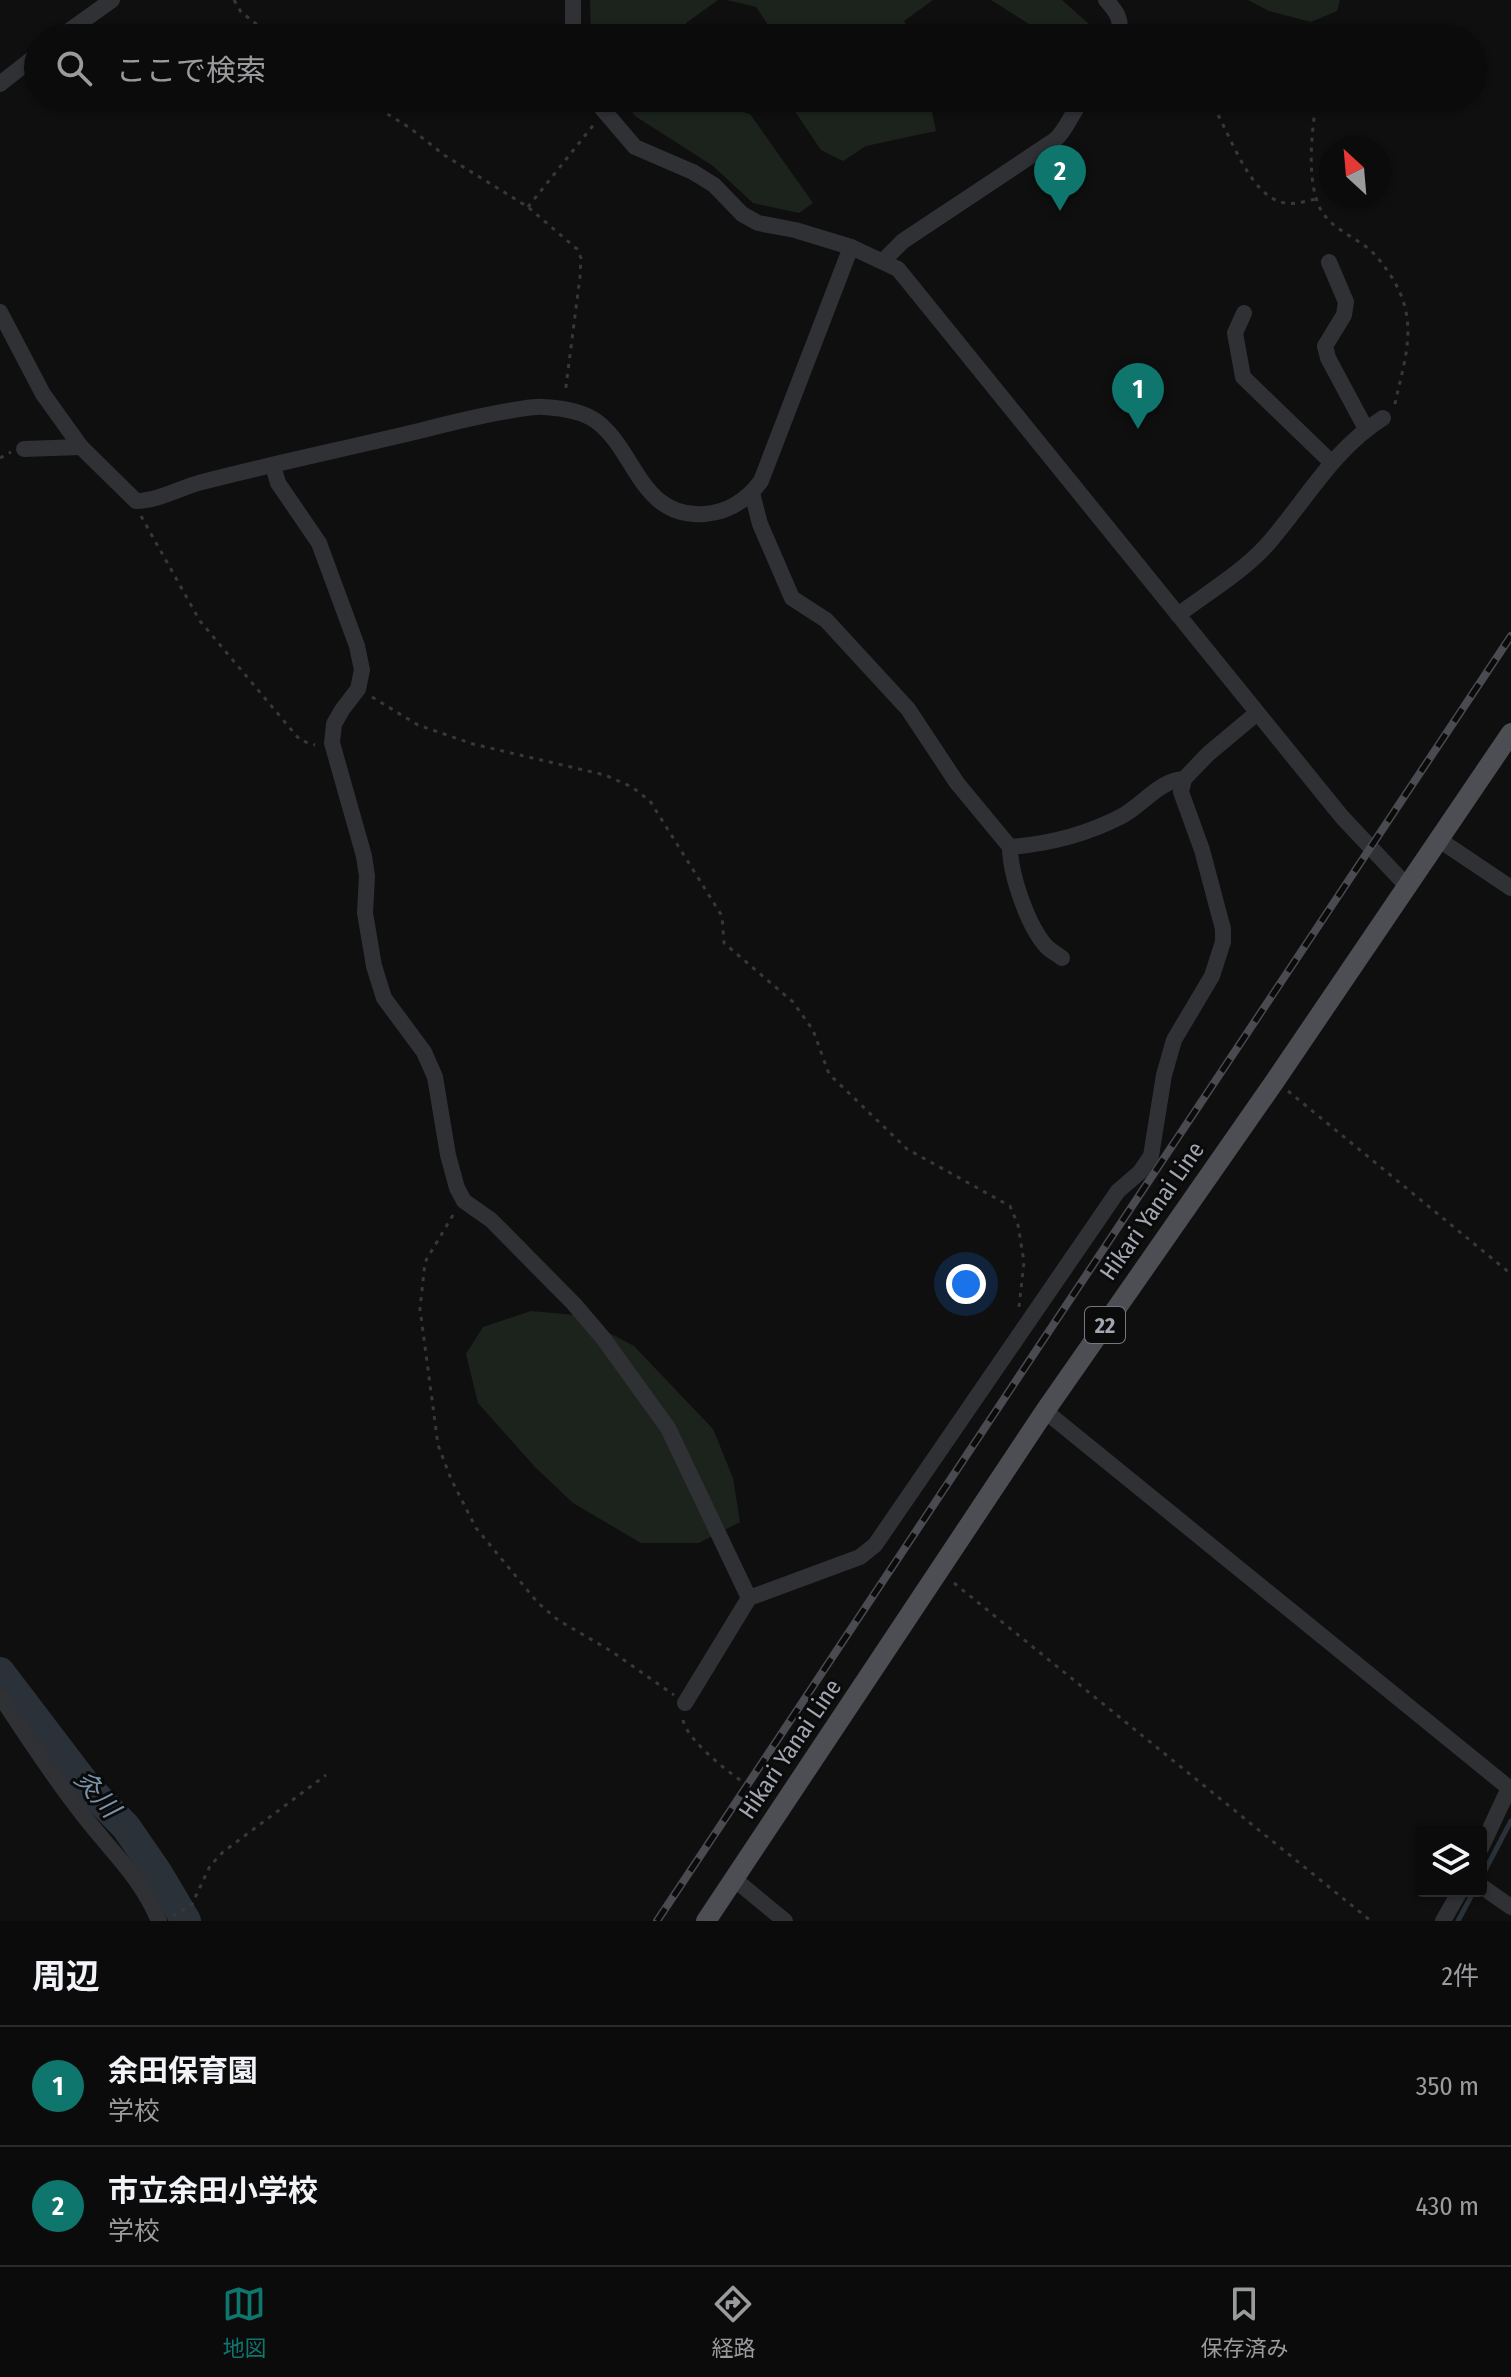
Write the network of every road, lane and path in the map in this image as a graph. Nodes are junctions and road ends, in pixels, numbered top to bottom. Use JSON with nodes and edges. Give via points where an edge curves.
{"nodes":[{"id":1,"x":112,"y":0,"type":"edge"},
{"id":2,"x":234,"y":0,"type":"edge"},
{"id":3,"x":573,"y":0,"type":"edge"},
{"id":4,"x":1106,"y":0,"type":"edge"},
{"id":5,"x":79,"y":24,"type":"edge"},
{"id":6,"x":256,"y":24,"type":"edge"},
{"id":7,"x":573,"y":24,"type":"edge"},
{"id":8,"x":1122,"y":24,"type":"edge"},
{"id":9,"x":24,"y":65,"type":"edge"},
{"id":10,"x":0,"y":84,"type":"edge"},
{"id":11,"x":384,"y":112,"type":"edge"},
{"id":12,"x":1074,"y":112,"type":"edge"},
{"id":13,"x":1217,"y":112,"type":"edge"},
{"id":14,"x":1316,"y":112,"type":"edge"},
{"id":15,"x":604,"y":113,"type":"joint"},
{"id":16,"x":1316,"y":199,"type":"junction"},
{"id":17,"x":528,"y":207,"type":"junction"},
{"id":18,"x":851,"y":247,"type":"junction"},
{"id":19,"x":883,"y":261,"type":"junction"},
{"id":20,"x":1329,"y":262,"type":"dead end"},
{"id":21,"x":0,"y":312,"type":"edge"},
{"id":22,"x":1244,"y":313,"type":"dead end"},
{"id":23,"x":562,"y":410,"type":"junction"},
{"id":24,"x":1383,"y":418,"type":"joint"},
{"id":25,"x":1366,"y":429,"type":"junction"},
{"id":26,"x":81,"y":447,"type":"junction"},
{"id":27,"x":24,"y":449,"type":"dead end"},
{"id":28,"x":1331,"y":462,"type":"junction"},
{"id":29,"x":273,"y":466,"type":"junction"},
{"id":30,"x":752,"y":493,"type":"junction"},
{"id":31,"x":136,"y":501,"type":"junction"},
{"id":32,"x":1178,"y":615,"type":"junction"},
{"id":33,"x":358,"y":689,"type":"junction"},
{"id":34,"x":1257,"y":713,"type":"junction"},
{"id":35,"x":1511,"y":733,"type":"edge"},
{"id":36,"x":332,"y":743,"type":"junction"},
{"id":37,"x":1184,"y":779,"type":"junction"},
{"id":38,"x":1438,"y":839,"type":"junction"},
{"id":39,"x":1010,"y":847,"type":"junction"},
{"id":40,"x":1406,"y":885,"type":"junction"},
{"id":41,"x":1511,"y":888,"type":"edge"},
{"id":42,"x":1062,"y":958,"type":"dead end"},
{"id":43,"x":1275,"y":1081,"type":"junction"},
{"id":44,"x":464,"y":1201,"type":"junction"},
{"id":45,"x":1511,"y":1274,"type":"edge"},
{"id":46,"x":1018,"y":1314,"type":"dead end"},
{"id":47,"x":1045,"y":1411,"type":"junction"},
{"id":48,"x":940,"y":1571,"type":"junction"},
{"id":49,"x":749,"y":1598,"type":"junction"},
{"id":50,"x":0,"y":1696,"type":"edge"},
{"id":51,"x":685,"y":1703,"type":"junction"},
{"id":52,"x":326,"y":1775,"type":"dead end"},
{"id":53,"x":783,"y":1807,"type":"junction"},
{"id":54,"x":1487,"y":1835,"type":"edge"},
{"id":55,"x":734,"y":1879,"type":"junction"},
{"id":56,"x":1487,"y":1890,"type":"edge"},
{"id":57,"x":1457,"y":1897,"type":"edge"},
{"id":58,"x":1511,"y":1907,"type":"edge"},
{"id":59,"x":164,"y":1920,"type":"edge"},
{"id":60,"x":706,"y":1921,"type":"edge"},
{"id":61,"x":785,"y":1921,"type":"edge"},
{"id":62,"x":1371,"y":1921,"type":"edge"},
{"id":63,"x":1443,"y":1921,"type":"edge"}],
"edges":[{"from":1,"to":5,"type":"street"},
{"from":2,"to":6,"type":"path"},
{"from":3,"to":7,"type":"street"},
{"from":4,"to":8,"type":"street"},
{"from":9,"to":10,"type":"street"},
{"from":11,"to":17,"type":"path"},
{"from":12,"to":19,"type":"street","via":[[1055,140],[903,241]]},
{"from":13,"to":16,"type":"path","via":[[1239,161],[1270,196],[1281,203]]},
{"from":14,"to":16,"type":"path"},
{"from":15,"to":17,"type":"path"},
{"from":15,"to":18,"type":"street","via":[[635,147],[714,185],[758,223]]},
{"from":16,"to":24,"type":"path","via":[[1327,220],[1380,260],[1407,306],[1406,356],[1393,410]]},
{"from":17,"to":23,"type":"path","via":[[581,258]]},
{"from":18,"to":19,"type":"street"},
{"from":18,"to":30,"type":"street","via":[[766,470]]},
{"from":19,"to":32,"type":"street","via":[[898,269]]},
{"from":20,"to":25,"type":"street","via":[[1346,302],[1325,346]]},
{"from":21,"to":26,"type":"street","via":[[43,394]]},
{"from":22,"to":28,"type":"street","via":[[1235,333],[1243,377]]},
{"from":23,"to":29,"type":"street","via":[[541,406],[486,415]]},
{"from":23,"to":30,"type":"street","via":[[594,419],[653,497],[674,509],[715,513]]},
{"from":24,"to":25,"type":"street"},
{"from":25,"to":28,"type":"street"},
{"from":26,"to":27,"type":"street"},
{"from":26,"to":31,"type":"street"},
{"from":28,"to":32,"type":"street","via":[[1265,546]]},
{"from":29,"to":31,"type":"street"},
{"from":29,"to":33,"type":"street","via":[[278,483],[319,543],[357,646],[362,670]]},
{"from":30,"to":39,"type":"street","via":[[792,598],[826,620],[908,709],[957,783]]},
{"from":31,"to":36,"type":"path","via":[[200,621],[224,652],[300,740],[313,746]]},
{"from":32,"to":34,"type":"street"},
{"from":33,"to":36,"type":"street","via":[[334,724]]},
{"from":33,"to":46,"type":"path","via":[[418,725],[473,744],[605,775],[650,801],[722,916],[724,943],[793,1002],[813,1030],[829,1074],[907,1149],[1010,1206],[1024,1262]]},
{"from":34,"to":37,"type":"street"},
{"from":34,"to":40,"type":"street"},
{"from":35,"to":38,"type":"main road","name":"Hikari Yanai Line","number":"22"},
{"from":36,"to":44,"type":"street","via":[[364,856],[365,913],[374,966],[384,998],[424,1052],[435,1077],[448,1155]]},
{"from":37,"to":39,"type":"street","via":[[1166,784],[1105,825],[1062,840]]},
{"from":37,"to":49,"type":"street","via":[[1181,792],[1202,850],[1223,942],[1212,976],[1174,1040],[1151,1156],[1118,1191],[875,1545],[860,1557]]},
{"from":38,"to":40,"type":"main road","name":"Hikari Yanai Line","number":"22"},
{"from":38,"to":41,"type":"street"},
{"from":39,"to":42,"type":"street","via":[[1034,928]]},
{"from":40,"to":43,"type":"main road","name":"Hikari Yanai Line","number":"22"},
{"from":43,"to":45,"type":"path"},
{"from":43,"to":47,"type":"main road","name":"Hikari Yanai Line","number":"22"},
{"from":44,"to":49,"type":"street","via":[[491,1220],[574,1304],[652,1404]]},
{"from":44,"to":51,"type":"path","via":[[425,1262],[420,1309],[438,1445],[451,1479],[476,1528],[538,1603]]},
{"from":47,"to":48,"type":"main road","name":"Hikari Yanai Line","number":"22"},
{"from":47,"to":54,"type":"street","via":[[1509,1788]]},
{"from":48,"to":53,"type":"main road","name":"Hikari Yanai Line","number":"22"},
{"from":48,"to":62,"type":"path"},
{"from":49,"to":51,"type":"street"},
{"from":50,"to":59,"type":"street"},
{"from":51,"to":53,"type":"path","via":[[682,1723],[698,1746]]},
{"from":52,"to":59,"type":"path","via":[[223,1852],[192,1904]]},
{"from":53,"to":55,"type":"main road","name":"Hikari Yanai Line","number":"22"},
{"from":55,"to":60,"type":"main road","name":"Hikari Yanai Line","number":"22"},
{"from":55,"to":61,"type":"street"},
{"from":56,"to":58,"type":"street"},
{"from":57,"to":63,"type":"street"}]}
